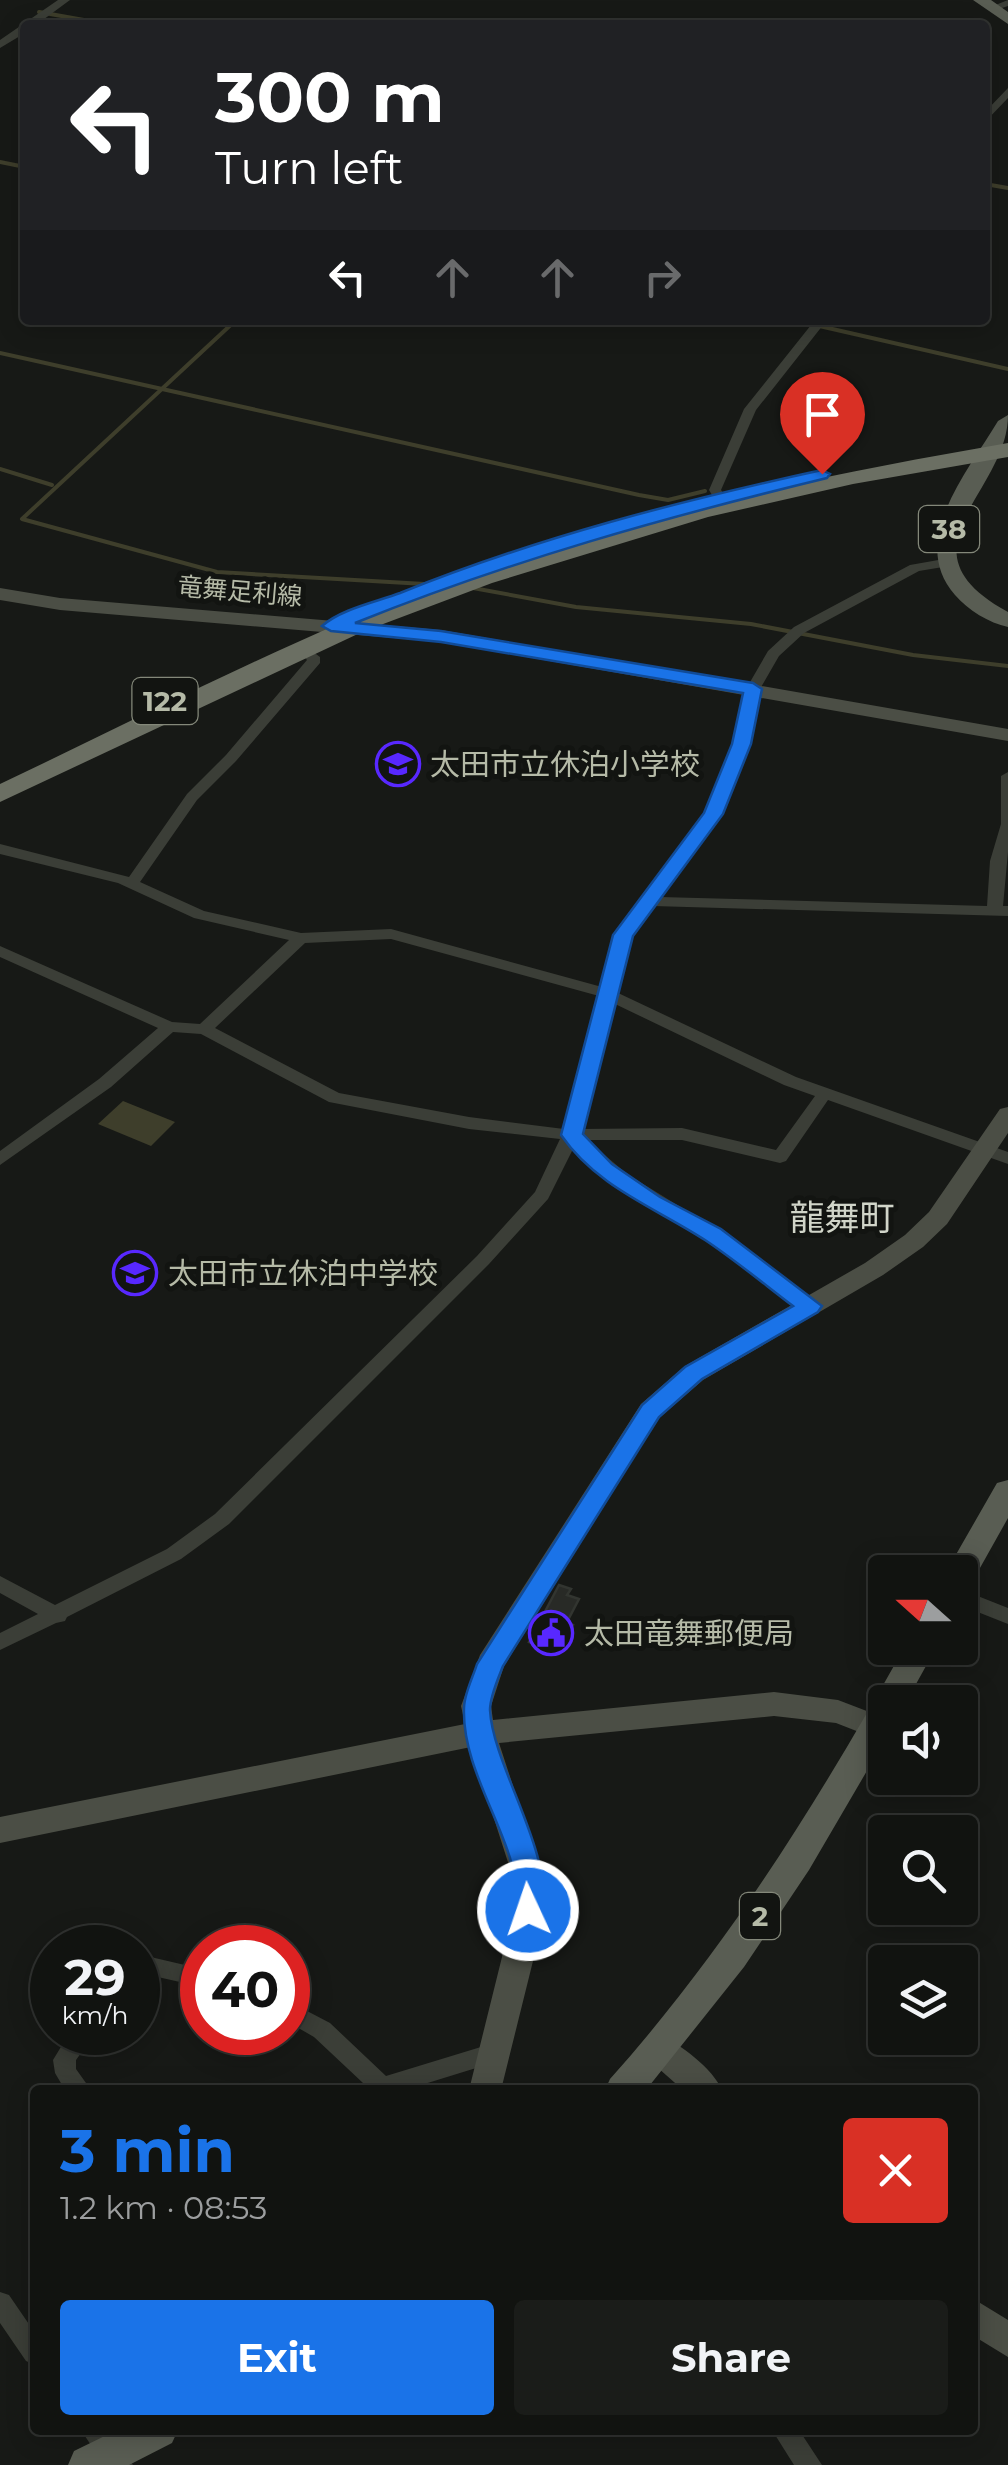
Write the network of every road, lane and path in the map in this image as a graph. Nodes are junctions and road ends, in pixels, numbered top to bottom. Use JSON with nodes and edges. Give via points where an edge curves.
{"nodes":[{"id":1,"x":65,"y":0,"type":"edge"},
{"id":2,"x":994,"y":4,"type":"edge"},
{"id":3,"x":1008,"y":18,"type":"edge"},
{"id":4,"x":36,"y":20,"type":"edge"},
{"id":5,"x":1008,"y":91,"type":"edge"},
{"id":6,"x":990,"y":113,"type":"edge"},
{"id":7,"x":817,"y":325,"type":"edge"},
{"id":8,"x":1002,"y":441,"type":"edge"},
{"id":9,"x":928,"y":464,"type":"junction"},
{"id":10,"x":970,"y":487,"type":"junction"},
{"id":11,"x":720,"y":497,"type":"junction"},
{"id":12,"x":944,"y":563,"type":"junction"},
{"id":13,"x":0,"y":594,"type":"edge"},
{"id":14,"x":1008,"y":621,"type":"edge"},
{"id":15,"x":342,"y":626,"type":"junction"},
{"id":16,"x":305,"y":650,"type":"junction"},
{"id":17,"x":753,"y":689,"type":"junction"},
{"id":18,"x":1008,"y":735,"type":"edge"},
{"id":19,"x":1008,"y":776,"type":"edge"},
{"id":20,"x":0,"y":779,"type":"edge"},
{"id":21,"x":0,"y":794,"type":"edge"},
{"id":22,"x":7,"y":851,"type":"edge"},
{"id":23,"x":0,"y":864,"type":"edge"},
{"id":24,"x":132,"y":883,"type":"junction"},
{"id":25,"x":646,"y":901,"type":"junction"},
{"id":26,"x":1002,"y":910,"type":"edge"},
{"id":27,"x":301,"y":938,"type":"junction"},
{"id":28,"x":0,"y":951,"type":"edge"},
{"id":29,"x":606,"y":993,"type":"junction"},
{"id":30,"x":169,"y":1027,"type":"junction"},
{"id":31,"x":204,"y":1029,"type":"junction"},
{"id":32,"x":825,"y":1093,"type":"junction"},
{"id":33,"x":1008,"y":1115,"type":"edge"},
{"id":34,"x":572,"y":1135,"type":"junction"},
{"id":35,"x":996,"y":1154,"type":"edge"},
{"id":36,"x":0,"y":1160,"type":"edge"},
{"id":37,"x":810,"y":1306,"type":"junction"},
{"id":38,"x":1008,"y":1490,"type":"edge"},
{"id":39,"x":972,"y":1555,"type":"edge"},
{"id":40,"x":0,"y":1584,"type":"edge"},
{"id":41,"x":978,"y":1604,"type":"edge"},
{"id":42,"x":58,"y":1616,"type":"junction"},
{"id":43,"x":1008,"y":1616,"type":"edge"},
{"id":44,"x":0,"y":1642,"type":"edge"},
{"id":45,"x":868,"y":1712,"type":"edge"},
{"id":46,"x":480,"y":1733,"type":"junction"},
{"id":47,"x":868,"y":1740,"type":"edge"},
{"id":48,"x":0,"y":1830,"type":"edge"},
{"id":49,"x":310,"y":2023,"type":"edge"},
{"id":50,"x":660,"y":2050,"type":"junction"},
{"id":51,"x":494,"y":2053,"type":"junction"},
{"id":52,"x":67,"y":2055,"type":"edge"},
{"id":53,"x":75,"y":2085,"type":"edge"},
{"id":54,"x":373,"y":2085,"type":"edge"},
{"id":55,"x":386,"y":2085,"type":"edge"},
{"id":56,"x":486,"y":2085,"type":"edge"},
{"id":57,"x":628,"y":2085,"type":"edge"},
{"id":58,"x":700,"y":2085,"type":"edge"},
{"id":59,"x":0,"y":2303,"type":"edge"},
{"id":60,"x":978,"y":2318,"type":"edge"},
{"id":61,"x":1008,"y":2340,"type":"edge"},
{"id":62,"x":30,"y":2346,"type":"edge"},
{"id":63,"x":147,"y":2435,"type":"edge"},
{"id":64,"x":788,"y":2435,"type":"edge"},
{"id":65,"x":104,"y":2454,"type":"edge"},
{"id":66,"x":810,"y":2465,"type":"edge"}],
"edges":[{"from":1,"to":4,"type":"street"},
{"from":2,"to":3,"type":"main road"},
{"from":5,"to":6,"type":"street"},
{"from":7,"to":11,"type":"street","via":[[750,409],[715,490]]},
{"from":8,"to":9,"type":"highway","number":"122"},
{"from":8,"to":10,"type":"main road","number":"38"},
{"from":8,"to":11,"type":"highway","number":"122"},
{"from":9,"to":10,"type":"highway","via":[[956,472]]},
{"from":9,"to":15,"type":"highway","number":"122","via":[[650,526]]},
{"from":10,"to":12,"type":"main road","number":"38","via":[[945,538]]},
{"from":11,"to":15,"type":"highway","number":"122","via":[[456,576]]},
{"from":12,"to":14,"type":"main road","number":"38","via":[[970,600]]},
{"from":12,"to":17,"type":"street","via":[[914,568],[799,630],[773,654]]},
{"from":13,"to":15,"type":"street","name":"竜舞足利線"},
{"from":15,"to":16,"type":"highway","number":"122"},
{"from":15,"to":17,"type":"street","name":"竜舞足利線","via":[[441,636]]},
{"from":15,"to":20,"type":"highway","number":"122"},
{"from":16,"to":21,"type":"highway","number":"122"},
{"from":16,"to":24,"type":"street","via":[[315,660],[192,797]]},
{"from":17,"to":18,"type":"street","name":"竜舞足利線"},
{"from":17,"to":25,"type":"street","via":[[714,814]]},
{"from":19,"to":26,"type":"street","via":[[1008,824],[998,860]]},
{"from":22,"to":23,"type":"street"},
{"from":22,"to":24,"type":"street"},
{"from":24,"to":27,"type":"street","via":[[199,915]]},
{"from":25,"to":26,"type":"street"},
{"from":25,"to":29,"type":"street","via":[[623,935]]},
{"from":27,"to":29,"type":"street","via":[[391,934]]},
{"from":27,"to":31,"type":"street"},
{"from":28,"to":30,"type":"street"},
{"from":29,"to":32,"type":"street"},
{"from":29,"to":34,"type":"street"},
{"from":30,"to":31,"type":"street"},
{"from":30,"to":36,"type":"street"},
{"from":31,"to":34,"type":"street","via":[[335,1098]]},
{"from":32,"to":34,"type":"street","via":[[780,1157],[682,1134]]},
{"from":32,"to":35,"type":"street"},
{"from":33,"to":35,"type":"street"},
{"from":34,"to":37,"type":"street","via":[[604,1169],[712,1234]]},
{"from":34,"to":42,"type":"street","via":[[542,1195],[483,1260],[222,1518],[174,1554]]},
{"from":35,"to":37,"type":"street","via":[[914,1241]]},
{"from":37,"to":46,"type":"street","via":[[694,1373],[650,1411],[490,1664],[476,1706]]},
{"from":38,"to":39,"type":"main road"},
{"from":40,"to":42,"type":"street"},
{"from":41,"to":43,"type":"street"},
{"from":42,"to":44,"type":"street"},
{"from":45,"to":46,"type":"street","via":[[774,1704]]},
{"from":46,"to":48,"type":"street"},
{"from":46,"to":51,"type":"street","via":[[529,1881]]},
{"from":47,"to":50,"type":"main road","number":"2","via":[[759,1918]]},
{"from":49,"to":54,"type":"street"},
{"from":50,"to":57,"type":"main road","number":"2"},
{"from":50,"to":58,"type":"street"},
{"from":51,"to":55,"type":"street"},
{"from":51,"to":56,"type":"street"},
{"from":52,"to":53,"type":"street","via":[[62,2067]]},
{"from":59,"to":62,"type":"street"},
{"from":60,"to":61,"type":"street"},
{"from":63,"to":65,"type":"main road"},
{"from":64,"to":66,"type":"street"}]}
